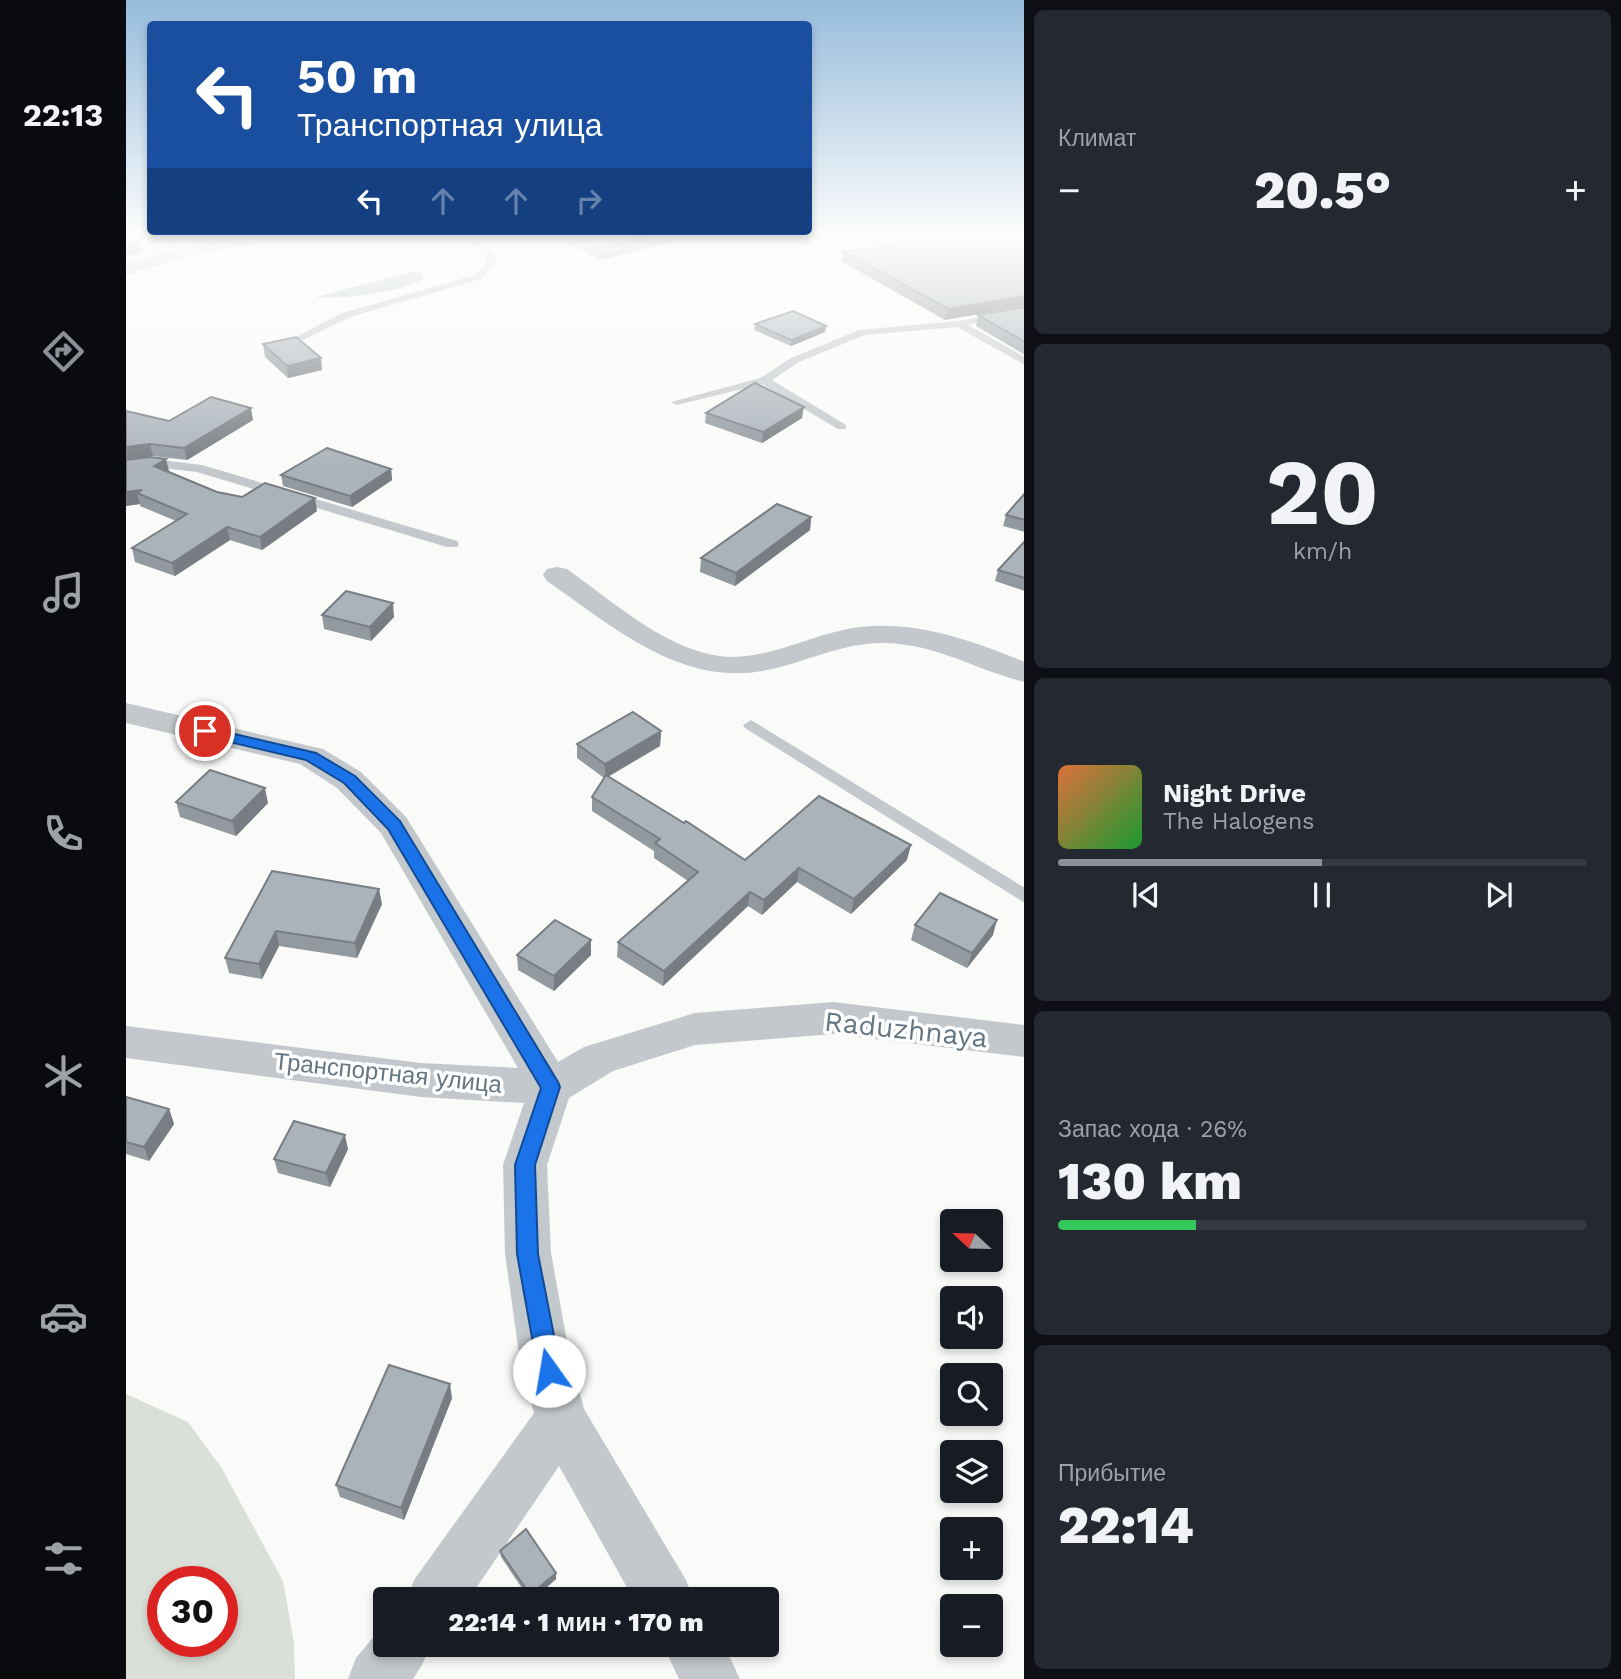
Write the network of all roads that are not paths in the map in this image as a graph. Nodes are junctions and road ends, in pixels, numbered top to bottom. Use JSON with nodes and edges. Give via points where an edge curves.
{"nodes":[{"id":1,"x":345,"y":315,"type":"edge"},
{"id":2,"x":1002,"y":315,"type":"edge"},
{"id":3,"x":959,"y":324,"type":"junction"},
{"id":4,"x":299,"y":338,"type":"edge"},
{"id":5,"x":1024,"y":362,"type":"edge"},
{"id":6,"x":764,"y":380,"type":"junction"},
{"id":7,"x":677,"y":402,"type":"dead end"},
{"id":8,"x":842,"y":426,"type":"dead end"},
{"id":9,"x":126,"y":467,"type":"edge"},
{"id":10,"x":452,"y":544,"type":"dead end"},
{"id":11,"x":557,"y":575,"type":"dead end"},
{"id":12,"x":1024,"y":673,"type":"edge"},
{"id":13,"x":126,"y":713,"type":"edge"},
{"id":14,"x":751,"y":725,"type":"dead end"},
{"id":15,"x":1024,"y":897,"type":"edge"},
{"id":16,"x":1024,"y":1041,"type":"edge"},
{"id":17,"x":126,"y":1042,"type":"edge"},
{"id":18,"x":551,"y":1087,"type":"junction"},
{"id":19,"x":561,"y":1419,"type":"junction"},
{"id":20,"x":443,"y":1587,"type":"edge"},
{"id":21,"x":658,"y":1587,"type":"edge"},
{"id":22,"x":393,"y":1657,"type":"edge"},
{"id":23,"x":699,"y":1657,"type":"edge"},
{"id":24,"x":377,"y":1679,"type":"edge"},
{"id":25,"x":711,"y":1679,"type":"edge"}],
"edges":[{"from":1,"to":4,"type":"lane"},
{"from":2,"to":3,"type":"lane"},
{"from":3,"to":5,"type":"lane"},
{"from":3,"to":6,"type":"lane","via":[[863,332],[795,360]]},
{"from":6,"to":7,"type":"lane"},
{"from":6,"to":8,"type":"lane"},
{"from":9,"to":10,"type":"lane","via":[[153,463],[198,468]]},
{"from":11,"to":12,"type":"street","via":[[659,642],[714,664],[766,664],[864,635],[945,643]]},
{"from":13,"to":18,"type":"street","name":"Транспортная улица","via":[[311,756],[349,779],[394,825]]},
{"from":14,"to":15,"type":"lane"},
{"from":16,"to":18,"type":"street","name":"Raduzhnaya","via":[[833,1018],[695,1029],[600,1059]]},
{"from":17,"to":18,"type":"street","name":"Транспортная улица","via":[[421,1080]]},
{"from":18,"to":19,"type":"street","via":[[525,1165],[525,1178],[528,1254],[543,1347]]},
{"from":19,"to":20,"type":"street"},
{"from":19,"to":21,"type":"street"},
{"from":22,"to":24,"type":"street"},
{"from":23,"to":25,"type":"street"}]}
